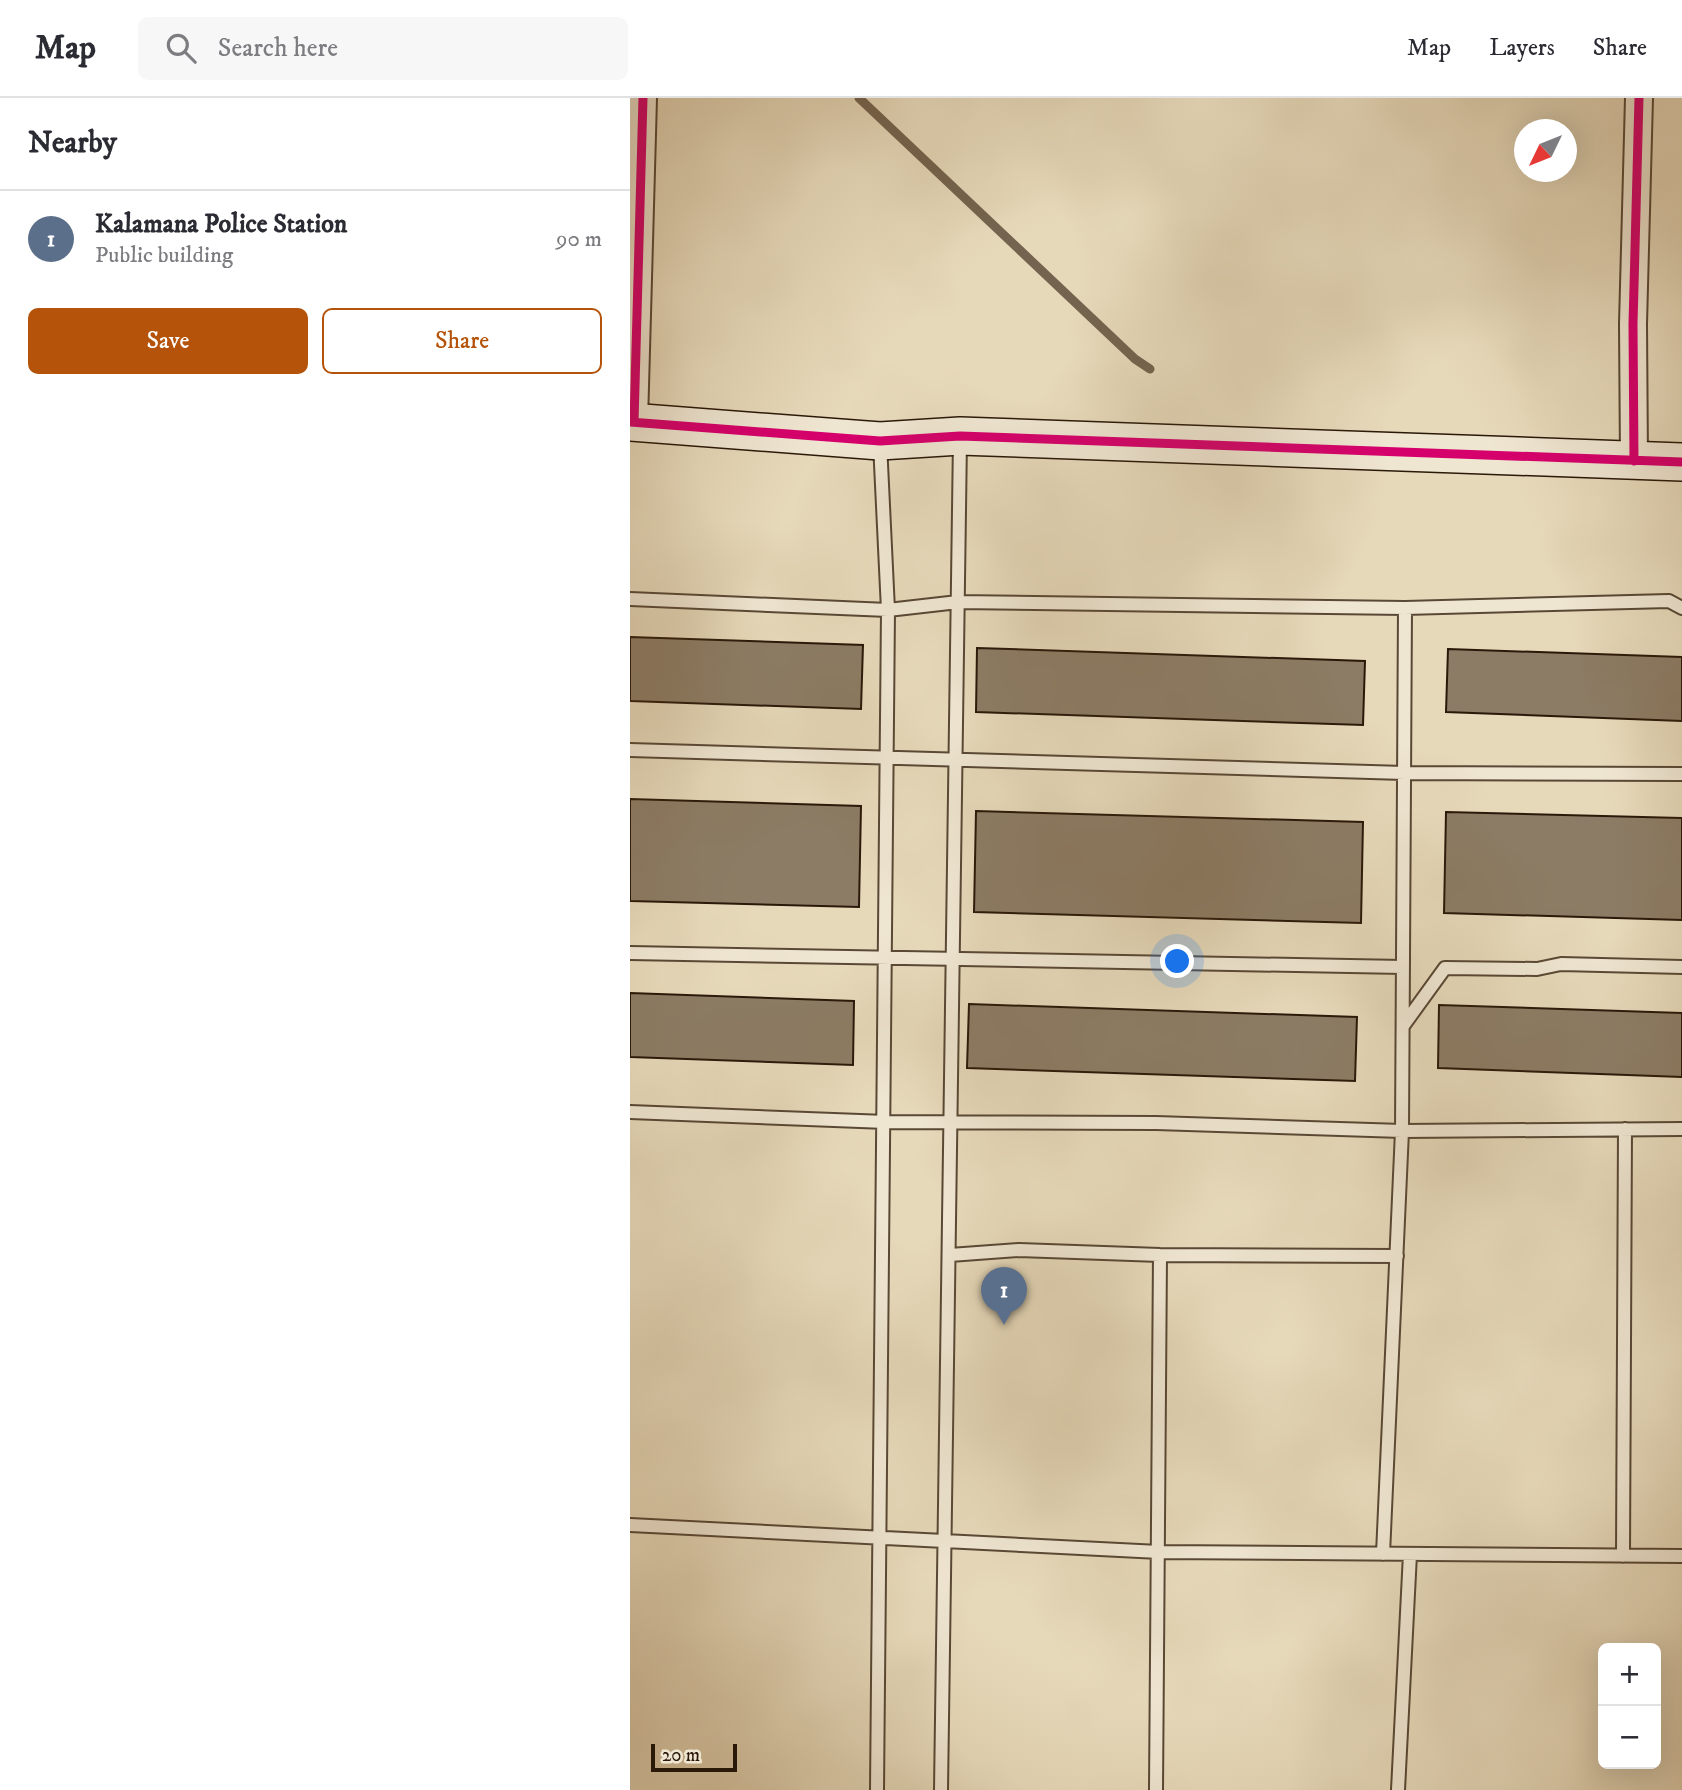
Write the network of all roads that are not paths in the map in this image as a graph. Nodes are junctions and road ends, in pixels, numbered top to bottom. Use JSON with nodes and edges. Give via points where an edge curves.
{"nodes":[{"id":1,"x":643,"y":98,"type":"edge"},
{"id":2,"x":1639,"y":98,"type":"edge"},
{"id":3,"x":632,"y":422,"type":"edge"},
{"id":4,"x":960,"y":436,"type":"junction"},
{"id":5,"x":880,"y":441,"type":"junction"},
{"id":6,"x":1634,"y":461,"type":"junction"},
{"id":7,"x":1682,"y":462,"type":"edge"},
{"id":8,"x":630,"y":599,"type":"edge"},
{"id":9,"x":958,"y":602,"type":"junction"},
{"id":10,"x":1405,"y":608,"type":"junction"},
{"id":11,"x":1682,"y":608,"type":"edge"},
{"id":12,"x":888,"y":610,"type":"junction"},
{"id":13,"x":630,"y":750,"type":"edge"},
{"id":14,"x":885,"y":756,"type":"junction"},
{"id":15,"x":956,"y":761,"type":"junction"},
{"id":16,"x":1404,"y":773,"type":"junction"},
{"id":17,"x":1682,"y":774,"type":"edge"},
{"id":18,"x":630,"y":953,"type":"edge"},
{"id":19,"x":886,"y":957,"type":"junction"},
{"id":20,"x":953,"y":957,"type":"junction"},
{"id":21,"x":1403,"y":967,"type":"junction"},
{"id":22,"x":1682,"y":967,"type":"edge"},
{"id":23,"x":1403,"y":1026,"type":"junction"},
{"id":24,"x":630,"y":1112,"type":"edge"},
{"id":25,"x":886,"y":1122,"type":"junction"},
{"id":26,"x":951,"y":1122,"type":"junction"},
{"id":27,"x":1625,"y":1129,"type":"junction"},
{"id":28,"x":1682,"y":1129,"type":"edge"},
{"id":29,"x":1402,"y":1131,"type":"junction"},
{"id":30,"x":950,"y":1255,"type":"junction"},
{"id":31,"x":1160,"y":1255,"type":"junction"},
{"id":32,"x":1396,"y":1256,"type":"junction"},
{"id":33,"x":630,"y":1525,"type":"edge"},
{"id":34,"x":881,"y":1539,"type":"junction"},
{"id":35,"x":946,"y":1542,"type":"junction"},
{"id":36,"x":1159,"y":1552,"type":"junction"},
{"id":37,"x":1383,"y":1554,"type":"junction"},
{"id":38,"x":1410,"y":1554,"type":"junction"},
{"id":39,"x":1623,"y":1556,"type":"junction"},
{"id":40,"x":1682,"y":1556,"type":"edge"},
{"id":41,"x":877,"y":1790,"type":"edge"},
{"id":42,"x":941,"y":1790,"type":"edge"},
{"id":43,"x":1156,"y":1790,"type":"edge"},
{"id":44,"x":1398,"y":1790,"type":"edge"}],
"edges":[{"from":1,"to":3,"type":"street"},
{"from":2,"to":6,"type":"street"},
{"from":3,"to":5,"type":"street"},
{"from":4,"to":5,"type":"street"},
{"from":4,"to":6,"type":"street"},
{"from":4,"to":9,"type":"lane"},
{"from":5,"to":12,"type":"lane"},
{"from":6,"to":7,"type":"street"},
{"from":8,"to":12,"type":"lane"},
{"from":9,"to":10,"type":"lane"},
{"from":9,"to":12,"type":"lane"},
{"from":9,"to":15,"type":"lane"},
{"from":10,"to":11,"type":"lane","via":[[1669,601]]},
{"from":10,"to":16,"type":"lane"},
{"from":12,"to":14,"type":"lane"},
{"from":13,"to":14,"type":"lane"},
{"from":14,"to":15,"type":"lane"},
{"from":14,"to":19,"type":"lane"},
{"from":15,"to":16,"type":"lane"},
{"from":15,"to":20,"type":"lane"},
{"from":16,"to":17,"type":"lane"},
{"from":16,"to":21,"type":"lane"},
{"from":18,"to":19,"type":"lane"},
{"from":19,"to":20,"type":"lane"},
{"from":19,"to":25,"type":"lane"},
{"from":20,"to":21,"type":"lane"},
{"from":20,"to":26,"type":"lane"},
{"from":21,"to":23,"type":"lane"},
{"from":22,"to":23,"type":"lane","via":[[1561,964],[1537,969],[1445,968]]},
{"from":23,"to":29,"type":"lane"},
{"from":24,"to":25,"type":"lane"},
{"from":25,"to":26,"type":"lane"},
{"from":25,"to":34,"type":"lane"},
{"from":26,"to":29,"type":"lane"},
{"from":26,"to":30,"type":"lane"},
{"from":27,"to":28,"type":"lane"},
{"from":27,"to":29,"type":"lane"},
{"from":27,"to":39,"type":"lane"},
{"from":29,"to":32,"type":"lane"},
{"from":30,"to":31,"type":"lane","via":[[1019,1250]]},
{"from":30,"to":35,"type":"lane"},
{"from":31,"to":32,"type":"lane"},
{"from":31,"to":36,"type":"lane"},
{"from":32,"to":37,"type":"lane"},
{"from":33,"to":34,"type":"lane"},
{"from":34,"to":35,"type":"lane"},
{"from":34,"to":41,"type":"lane"},
{"from":35,"to":36,"type":"lane"},
{"from":35,"to":42,"type":"lane"},
{"from":36,"to":37,"type":"lane"},
{"from":36,"to":43,"type":"lane"},
{"from":37,"to":38,"type":"lane"},
{"from":38,"to":39,"type":"lane"},
{"from":38,"to":44,"type":"lane"},
{"from":39,"to":40,"type":"lane"}]}
